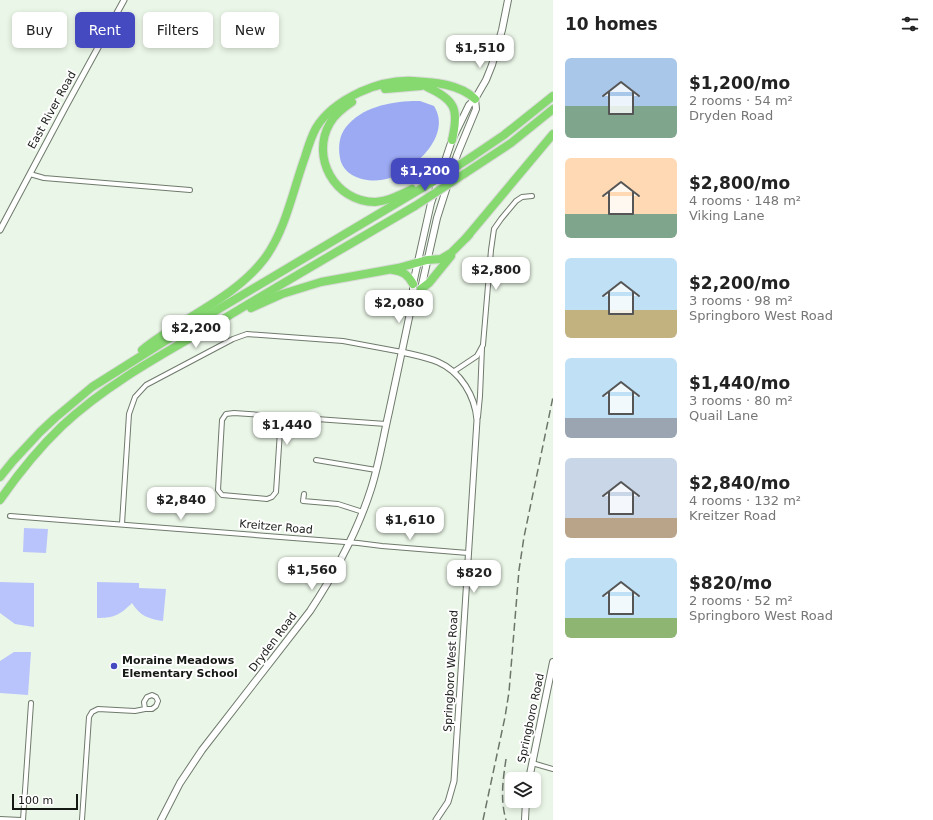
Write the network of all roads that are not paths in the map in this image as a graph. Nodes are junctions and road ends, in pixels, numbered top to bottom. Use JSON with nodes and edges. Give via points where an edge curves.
{"nodes":[{"id":1,"x":124,"y":0,"type":"edge"},
{"id":2,"x":508,"y":0,"type":"edge"},
{"id":3,"x":428,"y":87,"type":"junction"},
{"id":4,"x":553,"y":96,"type":"edge"},
{"id":5,"x":475,"y":99,"type":"junction"},
{"id":6,"x":553,"y":109,"type":"edge"},
{"id":7,"x":553,"y":134,"type":"edge"},
{"id":8,"x":452,"y":140,"type":"junction"},
{"id":9,"x":30,"y":174,"type":"junction"},
{"id":10,"x":421,"y":188,"type":"junction"},
{"id":11,"x":190,"y":190,"type":"dead end"},
{"id":12,"x":532,"y":196,"type":"dead end"},
{"id":13,"x":0,"y":230,"type":"edge"},
{"id":14,"x":468,"y":235,"type":"junction"},
{"id":15,"x":427,"y":260,"type":"junction"},
{"id":16,"x":417,"y":263,"type":"junction"},
{"id":17,"x":384,"y":270,"type":"junction"},
{"id":18,"x":413,"y":284,"type":"junction"},
{"id":19,"x":420,"y":289,"type":"junction"},
{"id":20,"x":413,"y":299,"type":"junction"},
{"id":21,"x":210,"y":326,"type":"junction"},
{"id":22,"x":482,"y":348,"type":"junction"},
{"id":23,"x":402,"y":352,"type":"junction"},
{"id":24,"x":124,"y":366,"type":"junction"},
{"id":25,"x":453,"y":372,"type":"junction"},
{"id":26,"x":281,"y":416,"type":"junction"},
{"id":27,"x":477,"y":420,"type":"junction"},
{"id":28,"x":386,"y":424,"type":"junction"},
{"id":29,"x":316,"y":460,"type":"dead end"},
{"id":30,"x":376,"y":470,"type":"junction"},
{"id":31,"x":0,"y":477,"type":"edge"},
{"id":32,"x":304,"y":494,"type":"dead end"},
{"id":33,"x":0,"y":500,"type":"edge"},
{"id":34,"x":363,"y":512,"type":"junction"},
{"id":35,"x":10,"y":516,"type":"dead end"},
{"id":36,"x":122,"y":524,"type":"junction"},
{"id":37,"x":350,"y":542,"type":"junction"},
{"id":38,"x":468,"y":553,"type":"junction"},
{"id":39,"x":553,"y":662,"type":"edge"},
{"id":40,"x":31,"y":703,"type":"dead end"},
{"id":41,"x":145,"y":709,"type":"dead end"},
{"id":42,"x":532,"y":763,"type":"junction"},
{"id":43,"x":553,"y":769,"type":"edge"},
{"id":44,"x":530,"y":772,"type":"edge"},
{"id":45,"x":526,"y":808,"type":"edge"},
{"id":46,"x":0,"y":818,"type":"edge"},
{"id":47,"x":22,"y":820,"type":"edge"},
{"id":48,"x":82,"y":820,"type":"edge"},
{"id":49,"x":162,"y":820,"type":"edge"},
{"id":50,"x":436,"y":820,"type":"edge"},
{"id":51,"x":525,"y":820,"type":"edge"}],
"edges":[{"from":1,"to":9,"type":"street","name":"East River Road"},
{"from":2,"to":5,"type":"main road","name":"Dryden Road","via":[[496,53],[486,80]]},
{"from":3,"to":5,"type":"highway","via":[[449,90]]},
{"from":3,"to":8,"type":"highway","via":[[443,95],[454,108]]},
{"from":3,"to":10,"type":"highway","via":[[384,89],[354,100],[329,124],[322,151],[325,166],[335,183],[342,191],[360,200],[374,202]]},
{"from":4,"to":10,"type":"highway","bridge":true,"via":[[504,135]]},
{"from":5,"to":8,"type":"main road","name":"Dryden Road","via":[[469,105]]},
{"from":5,"to":15,"type":"main road","name":"Dryden Road","via":[[476,109],[455,161]]},
{"from":5,"to":24,"type":"highway","via":[[469,93],[452,86],[410,81],[373,87],[337,106],[320,122],[312,136],[284,219],[265,257],[243,282],[225,296],[157,338]]},
{"from":6,"to":21,"type":"highway","bridge":true,"via":[[511,144],[415,206]]},
{"from":7,"to":14,"type":"highway"},
{"from":8,"to":16,"type":"main road","name":"Dryden Road","via":[[431,203]]},
{"from":9,"to":11,"type":"street","via":[[44,178]]},
{"from":9,"to":13,"type":"street","name":"East River Road"},
{"from":10,"to":24,"type":"highway"},
{"from":12,"to":22,"type":"street","via":[[516,201],[494,229]]},
{"from":14,"to":15,"type":"highway","via":[[448,256],[438,260]]},
{"from":14,"to":19,"type":"highway","via":[[429,283]]},
{"from":15,"to":16,"type":"highway"},
{"from":15,"to":19,"type":"main road","name":"Dryden Road"},
{"from":16,"to":17,"type":"highway"},
{"from":16,"to":18,"type":"main road","name":"Dryden Road"},
{"from":17,"to":18,"type":"highway","via":[[403,272]]},
{"from":17,"to":21,"type":"highway","via":[[321,282],[282,294]]},
{"from":18,"to":20,"type":"main road","name":"Dryden Road"},
{"from":19,"to":20,"type":"main road","name":"Dryden Road"},
{"from":20,"to":23,"type":"main road","name":"Dryden Road"},
{"from":21,"to":33,"type":"highway","via":[[131,374],[87,405],[43,446]]},
{"from":22,"to":25,"type":"street","via":[[473,359]]},
{"from":22,"to":27,"type":"street"},
{"from":23,"to":25,"type":"street","name":"Springboro West Road","via":[[440,363]]},
{"from":23,"to":28,"type":"main road","name":"Dryden Road"},
{"from":23,"to":36,"type":"street","name":"Springboro West Road","via":[[343,341],[247,334],[232,339],[146,385],[135,397],[129,414]]},
{"from":24,"to":31,"type":"highway","via":[[55,418]]},
{"from":25,"to":27,"type":"street","name":"Springboro West Road","via":[[468,391],[475,406]]},
{"from":26,"to":26,"type":"street","via":[[276,492],[270,498],[222,495],[219,492],[222,420],[225,415],[234,413]]},
{"from":26,"to":28,"type":"street"},
{"from":27,"to":38,"type":"street","name":"Springboro West Road"},
{"from":28,"to":30,"type":"main road","name":"Dryden Road"},
{"from":29,"to":30,"type":"street"},
{"from":30,"to":34,"type":"main road","name":"Dryden Road"},
{"from":32,"to":34,"type":"street","via":[[303,501],[338,504]]},
{"from":34,"to":37,"type":"main road","name":"Dryden Road"},
{"from":35,"to":36,"type":"street","name":"Kreitzer Road"},
{"from":36,"to":37,"type":"street","name":"Kreitzer Road"},
{"from":37,"to":38,"type":"street","name":"Kreitzer Road"},
{"from":37,"to":49,"type":"main road","name":"Dryden Road","via":[[310,611],[190,767]]},
{"from":38,"to":50,"type":"street","name":"Springboro West Road","via":[[454,781],[448,802]]},
{"from":39,"to":42,"type":"main road","name":"Springboro Road"},
{"from":40,"to":47,"type":"street"},
{"from":41,"to":48,"type":"street","via":[[135,712],[98,709],[90,714]]},
{"from":42,"to":43,"type":"street"},
{"from":42,"to":44,"type":"main road","name":"Springboro Road"},
{"from":45,"to":51,"type":"main road"},
{"from":46,"to":47,"type":"street"}]}
